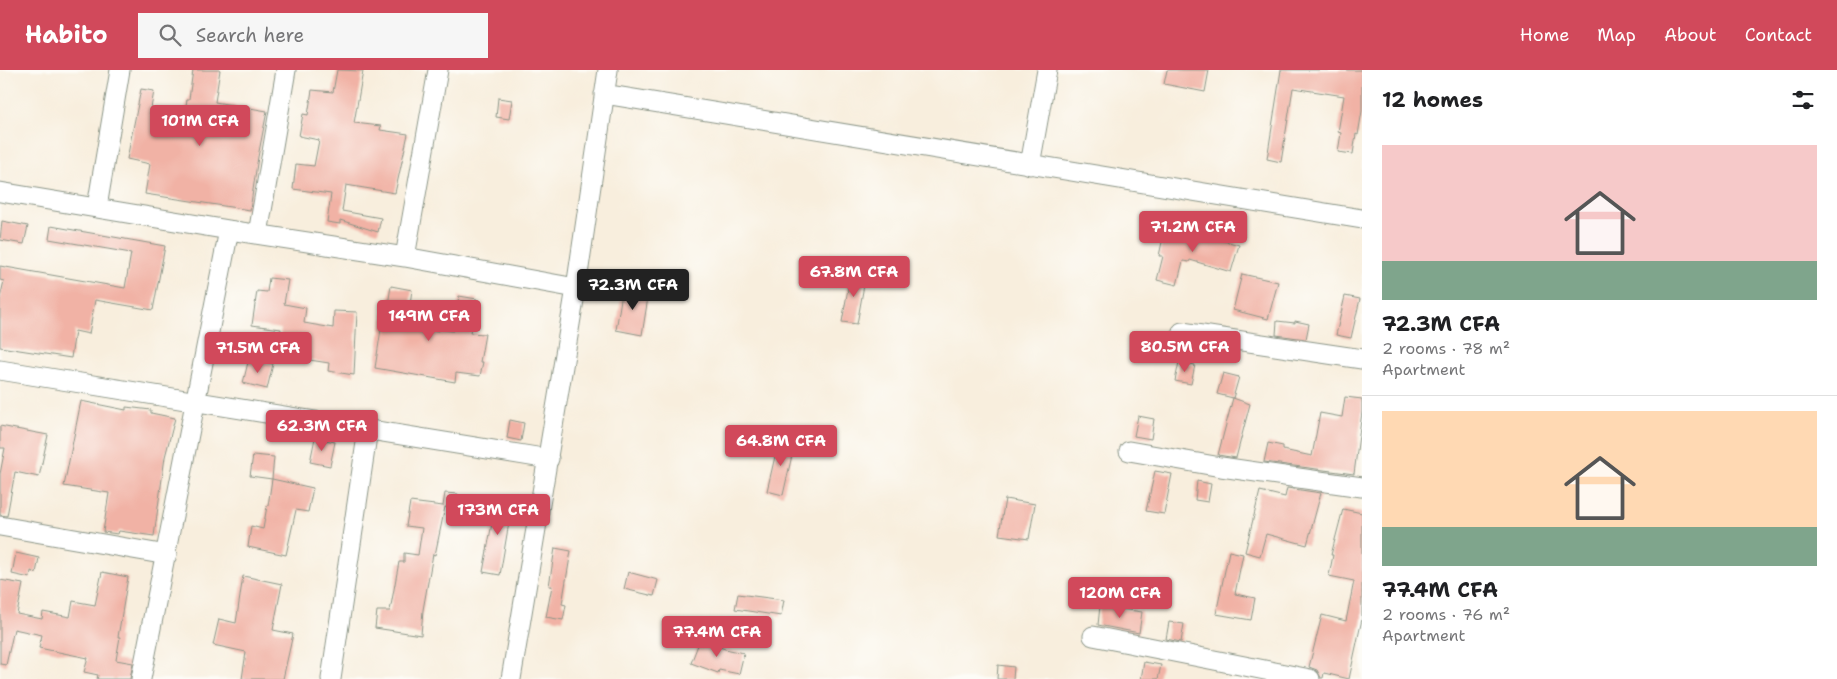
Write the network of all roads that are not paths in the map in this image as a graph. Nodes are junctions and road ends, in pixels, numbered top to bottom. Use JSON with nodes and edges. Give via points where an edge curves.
{"nodes":[{"id":1,"x":120,"y":70,"type":"edge"},
{"id":2,"x":286,"y":70,"type":"edge"},
{"id":3,"x":438,"y":70,"type":"edge"},
{"id":4,"x":608,"y":70,"type":"edge"},
{"id":5,"x":1046,"y":70,"type":"edge"},
{"id":6,"x":604,"y":94,"type":"junction"},
{"id":7,"x":1030,"y":165,"type":"junction"},
{"id":8,"x":0,"y":192,"type":"edge"},
{"id":9,"x":97,"y":207,"type":"junction"},
{"id":10,"x":1362,"y":219,"type":"edge"},
{"id":11,"x":228,"y":230,"type":"junction"},
{"id":12,"x":258,"y":234,"type":"junction"},
{"id":13,"x":405,"y":257,"type":"junction"},
{"id":14,"x":576,"y":288,"type":"junction"},
{"id":15,"x":1182,"y":332,"type":"dead end"},
{"id":16,"x":1362,"y":359,"type":"edge"},
{"id":17,"x":0,"y":370,"type":"edge"},
{"id":18,"x":195,"y":401,"type":"junction"},
{"id":19,"x":368,"y":429,"type":"junction"},
{"id":20,"x":1129,"y":451,"type":"dead end"},
{"id":21,"x":549,"y":459,"type":"junction"},
{"id":22,"x":1362,"y":487,"type":"edge"},
{"id":23,"x":0,"y":526,"type":"edge"},
{"id":24,"x":167,"y":554,"type":"junction"},
{"id":25,"x":1093,"y":636,"type":"dead end"},
{"id":26,"x":141,"y":679,"type":"edge"},
{"id":27,"x":331,"y":679,"type":"edge"},
{"id":28,"x":511,"y":679,"type":"edge"},
{"id":29,"x":1310,"y":679,"type":"edge"}],
"edges":[{"from":1,"to":9,"type":"street"},
{"from":2,"to":12,"type":"street"},
{"from":3,"to":13,"type":"street"},
{"from":4,"to":6,"type":"street"},
{"from":5,"to":7,"type":"street"},
{"from":6,"to":7,"type":"street"},
{"from":6,"to":14,"type":"street"},
{"from":7,"to":10,"type":"street"},
{"from":8,"to":9,"type":"street"},
{"from":9,"to":11,"type":"street"},
{"from":11,"to":12,"type":"street"},
{"from":11,"to":18,"type":"street"},
{"from":12,"to":13,"type":"street"},
{"from":13,"to":14,"type":"street"},
{"from":14,"to":21,"type":"street"},
{"from":15,"to":16,"type":"street"},
{"from":17,"to":18,"type":"street"},
{"from":18,"to":19,"type":"street"},
{"from":18,"to":24,"type":"street"},
{"from":19,"to":21,"type":"street"},
{"from":19,"to":27,"type":"street"},
{"from":20,"to":22,"type":"street"},
{"from":21,"to":28,"type":"street"},
{"from":23,"to":24,"type":"street"},
{"from":24,"to":26,"type":"street"},
{"from":25,"to":29,"type":"street"}]}
